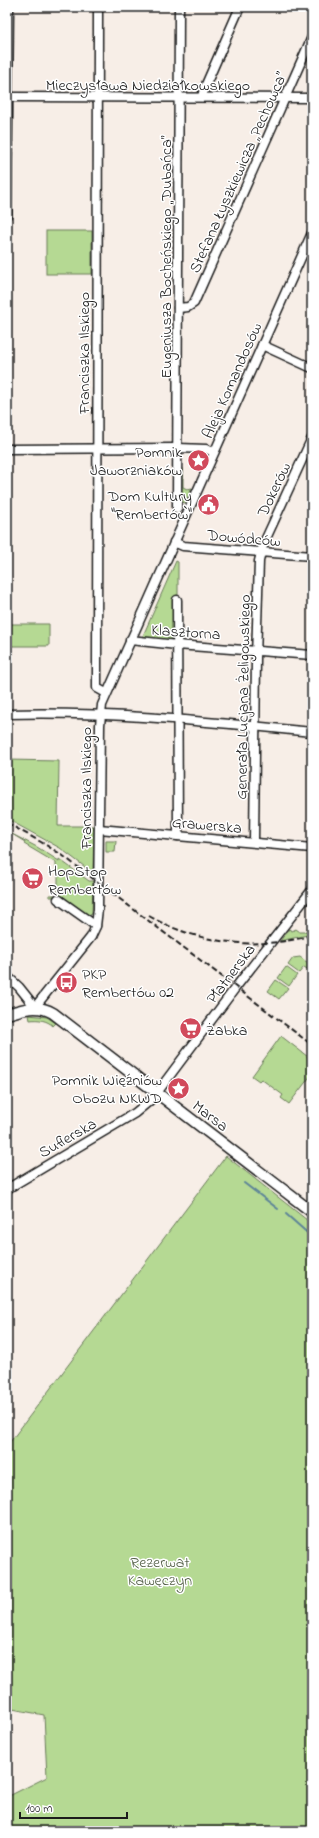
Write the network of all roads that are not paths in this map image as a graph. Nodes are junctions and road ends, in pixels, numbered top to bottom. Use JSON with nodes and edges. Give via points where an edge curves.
{"nodes":[{"id":1,"x":9,"y":7,"type":"edge"},
{"id":2,"x":98,"y":7,"type":"edge"},
{"id":3,"x":179,"y":7,"type":"edge"},
{"id":4,"x":240,"y":7,"type":"edge"},
{"id":5,"x":312,"y":37,"type":"edge"},
{"id":6,"x":8,"y":97,"type":"edge"},
{"id":7,"x":98,"y":97,"type":"junction"},
{"id":8,"x":179,"y":97,"type":"junction"},
{"id":9,"x":202,"y":97,"type":"junction"},
{"id":10,"x":312,"y":98,"type":"edge"},
{"id":11,"x":284,"y":99,"type":"junction"},
{"id":12,"x":7,"y":215,"type":"edge"},
{"id":13,"x":312,"y":233,"type":"edge"},
{"id":14,"x":178,"y":308,"type":"junction"},
{"id":15,"x":262,"y":345,"type":"junction"},
{"id":16,"x":312,"y":368,"type":"edge"},
{"id":17,"x":312,"y":438,"type":"edge"},
{"id":18,"x":97,"y":448,"type":"junction"},
{"id":19,"x":178,"y":448,"type":"junction"},
{"id":20,"x":7,"y":449,"type":"edge"},
{"id":21,"x":214,"y":452,"type":"junction"},
{"id":22,"x":177,"y":508,"type":"dead end"},
{"id":23,"x":174,"y":542,"type":"junction"},
{"id":24,"x":260,"y":552,"type":"junction"},
{"id":25,"x":312,"y":556,"type":"edge"},
{"id":26,"x":177,"y":600,"type":"dead end"},
{"id":27,"x":130,"y":640,"type":"junction"},
{"id":28,"x":177,"y":645,"type":"junction"},
{"id":29,"x":256,"y":650,"type":"junction"},
{"id":30,"x":312,"y":654,"type":"edge"},
{"id":31,"x":106,"y":693,"type":"junction"},
{"id":32,"x":7,"y":714,"type":"edge"},
{"id":33,"x":101,"y":715,"type":"junction"},
{"id":34,"x":177,"y":720,"type":"junction"},
{"id":35,"x":255,"y":726,"type":"junction"},
{"id":36,"x":312,"y":732,"type":"edge"},
{"id":37,"x":99,"y":829,"type":"junction"},
{"id":38,"x":178,"y":836,"type":"junction"},
{"id":39,"x":254,"y":842,"type":"junction"},
{"id":40,"x":312,"y":848,"type":"edge"},
{"id":41,"x":312,"y":890,"type":"edge"},
{"id":42,"x":58,"y":899,"type":"dead end"},
{"id":43,"x":96,"y":926,"type":"junction"},
{"id":44,"x":7,"y":976,"type":"edge"},
{"id":45,"x":35,"y":1007,"type":"junction"},
{"id":46,"x":7,"y":1014,"type":"edge"},
{"id":47,"x":158,"y":1094,"type":"junction"},
{"id":48,"x":7,"y":1189,"type":"edge"},
{"id":49,"x":312,"y":1212,"type":"edge"}],
"edges":[{"from":1,"to":6,"type":"street"},
{"from":2,"to":7,"type":"street","name":"Franciszka Ilskiego"},
{"from":3,"to":8,"type":"street","name":"Eugeniusza Bocheńskiego „Dubańca”"},
{"from":4,"to":9,"type":"street"},
{"from":5,"to":11,"type":"street","name":"Stefana Łyszkiewicza „Pechowca”"},
{"from":6,"to":7,"type":"street","name":"Mieczysława Niedziałkowskiego"},
{"from":6,"to":12,"type":"street"},
{"from":7,"to":8,"type":"street","name":"Mieczysława Niedziałkowskiego"},
{"from":7,"to":18,"type":"street","name":"Franciszka Ilskiego"},
{"from":8,"to":9,"type":"street","name":"Mieczysława Niedziałkowskiego"},
{"from":8,"to":14,"type":"street","name":"Eugeniusza Bocheńskiego „Dubańca”"},
{"from":9,"to":11,"type":"street","name":"Mieczysława Niedziałkowskiego"},
{"from":10,"to":11,"type":"street","name":"Mieczysława Niedziałkowskiego"},
{"from":11,"to":14,"type":"street","name":"Stefana Łyszkiewicza „Pechowca”","via":[[194,303],[188,307]]},
{"from":13,"to":15,"type":"street","name":"Aleja Komandosów"},
{"from":14,"to":19,"type":"street","name":"Eugeniusza Bocheńskiego „Dubańca”"},
{"from":15,"to":16,"type":"street"},
{"from":15,"to":21,"type":"street","name":"Aleja Komandosów"},
{"from":17,"to":24,"type":"street","name":"Dokerów"},
{"from":18,"to":19,"type":"street"},
{"from":18,"to":20,"type":"street"},
{"from":18,"to":31,"type":"street","name":"Franciszka Ilskiego","via":[[97,686]]},
{"from":19,"to":21,"type":"street","via":[[206,448]]},
{"from":19,"to":22,"type":"street","name":"Eugeniusza Bocheńskiego „Dubańca”"},
{"from":21,"to":23,"type":"street","name":"Aleja Komandosów"},
{"from":23,"to":24,"type":"street","name":"Dowódców","via":[[183,546]]},
{"from":23,"to":27,"type":"street","name":"Aleja Komandosów"},
{"from":24,"to":25,"type":"street","name":"Dowódców"},
{"from":24,"to":29,"type":"street","name":"Generała Lucjana Żeligowskiego"},
{"from":26,"to":28,"type":"street"},
{"from":27,"to":28,"type":"street","name":"Klasztorna"},
{"from":27,"to":31,"type":"street","name":"Aleja Komandosów"},
{"from":28,"to":29,"type":"street","name":"Klasztorna"},
{"from":28,"to":34,"type":"street"},
{"from":29,"to":30,"type":"street","name":"Klasztorna"},
{"from":29,"to":35,"type":"street","name":"Generała Lucjana Żeligowskiego"},
{"from":31,"to":33,"type":"street","name":"Aleja Komandosów"},
{"from":32,"to":33,"type":"street"},
{"from":33,"to":34,"type":"street"},
{"from":33,"to":37,"type":"street","name":"Franciszka Ilskiego"},
{"from":34,"to":35,"type":"street"},
{"from":34,"to":38,"type":"street"},
{"from":35,"to":36,"type":"street"},
{"from":35,"to":39,"type":"street","name":"Generała Lucjana Żeligowskiego"},
{"from":37,"to":38,"type":"street","name":"Grawerska"},
{"from":37,"to":43,"type":"street","name":"Franciszka Ilskiego"},
{"from":38,"to":39,"type":"street","name":"Grawerska"},
{"from":39,"to":40,"type":"street","name":"Grawerska"},
{"from":41,"to":47,"type":"street","name":"Płatnerska"},
{"from":42,"to":43,"type":"street"},
{"from":43,"to":45,"type":"street","name":"Franciszka Ilskiego","via":[[85,946]]},
{"from":44,"to":45,"type":"street"},
{"from":45,"to":46,"type":"main road"},
{"from":45,"to":47,"type":"main road","name":"Marsa","via":[[53,1013]]},
{"from":47,"to":48,"type":"street","name":"Suflerska","via":[[135,1113]]},
{"from":47,"to":49,"type":"main road","name":"Marsa"}]}
